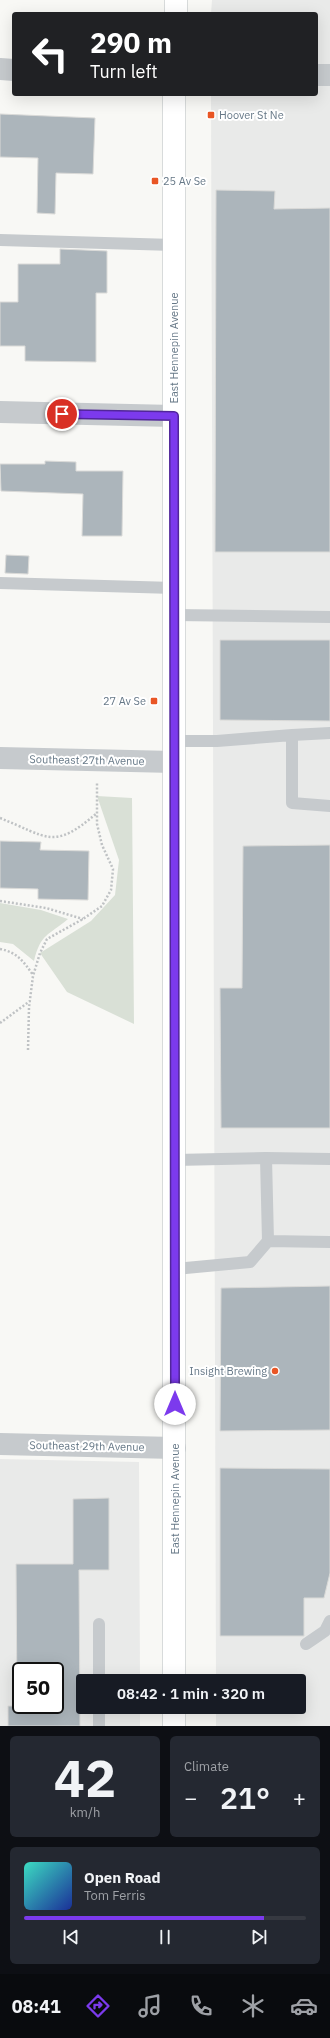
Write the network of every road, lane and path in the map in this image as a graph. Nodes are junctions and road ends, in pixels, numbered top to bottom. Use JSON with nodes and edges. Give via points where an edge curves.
{"nodes":[{"id":1,"x":176,"y":0,"type":"edge"},
{"id":2,"x":176,"y":12,"type":"edge"},
{"id":3,"x":0,"y":69,"type":"edge"},
{"id":4,"x":12,"y":70,"type":"edge"},
{"id":5,"x":318,"y":75,"type":"edge"},
{"id":6,"x":330,"y":75,"type":"edge"},
{"id":7,"x":174,"y":96,"type":"edge"},
{"id":8,"x":0,"y":240,"type":"edge"},
{"id":9,"x":174,"y":245,"type":"junction"},
{"id":10,"x":0,"y":412,"type":"edge"},
{"id":11,"x":174,"y":416,"type":"junction"},
{"id":12,"x":0,"y":583,"type":"edge"},
{"id":13,"x":174,"y":588,"type":"junction"},
{"id":14,"x":174,"y":615,"type":"junction"},
{"id":15,"x":330,"y":617,"type":"edge"},
{"id":16,"x":330,"y":733,"type":"edge"},
{"id":17,"x":292,"y":735,"type":"junction"},
{"id":18,"x":174,"y":752,"type":"junction"},
{"id":19,"x":0,"y":758,"type":"edge"},
{"id":20,"x":98,"y":761,"type":"junction"},
{"id":21,"x":330,"y":806,"type":"edge"},
{"id":22,"x":97,"y":812,"type":"junction"},
{"id":23,"x":0,"y":818,"type":"edge"},
{"id":24,"x":0,"y":901,"type":"edge"},
{"id":25,"x":83,"y":919,"type":"junction"},
{"id":26,"x":0,"y":949,"type":"edge"},
{"id":27,"x":33,"y":976,"type":"junction"},
{"id":28,"x":30,"y":1001,"type":"junction"},
{"id":29,"x":0,"y":1023,"type":"edge"},
{"id":30,"x":28,"y":1050,"type":"dead end"},
{"id":31,"x":266,"y":1158,"type":"junction"},
{"id":32,"x":330,"y":1159,"type":"edge"},
{"id":33,"x":175,"y":1160,"type":"junction"},
{"id":34,"x":268,"y":1241,"type":"junction"},
{"id":35,"x":330,"y":1242,"type":"edge"},
{"id":36,"x":175,"y":1269,"type":"junction"},
{"id":37,"x":0,"y":1444,"type":"edge"},
{"id":38,"x":175,"y":1448,"type":"junction"},
{"id":39,"x":330,"y":1621,"type":"edge"},
{"id":40,"x":99,"y":1624,"type":"dead end"},
{"id":41,"x":306,"y":1644,"type":"dead end"},
{"id":42,"x":99,"y":1674,"type":"edge"},
{"id":43,"x":174,"y":1674,"type":"edge"},
{"id":44,"x":99,"y":1714,"type":"edge"},
{"id":45,"x":174,"y":1714,"type":"edge"},
{"id":46,"x":99,"y":1726,"type":"edge"},
{"id":47,"x":174,"y":1726,"type":"edge"}],
"edges":[{"from":1,"to":2,"type":"main road"},
{"from":3,"to":4,"type":"street"},
{"from":5,"to":6,"type":"street"},
{"from":7,"to":9,"type":"main road","name":"East Hennepin Avenue"},
{"from":8,"to":9,"type":"lane"},
{"from":9,"to":11,"type":"main road","name":"East Hennepin Avenue"},
{"from":10,"to":11,"type":"street"},
{"from":11,"to":13,"type":"main road","name":"East Hennepin Avenue"},
{"from":12,"to":13,"type":"lane"},
{"from":13,"to":14,"type":"main road","name":"East Hennepin Avenue"},
{"from":14,"to":15,"type":"lane"},
{"from":14,"to":18,"type":"main road","name":"East Hennepin Avenue"},
{"from":16,"to":17,"type":"lane"},
{"from":17,"to":18,"type":"lane","via":[[218,741]]},
{"from":17,"to":21,"type":"lane","via":[[292,803]]},
{"from":18,"to":20,"type":"street","name":"Southeast 27th Avenue"},
{"from":18,"to":33,"type":"main road","name":"East Hennepin Avenue"},
{"from":19,"to":20,"type":"street","name":"Southeast 27th Avenue"},
{"from":20,"to":22,"type":"path"},
{"from":22,"to":23,"type":"path","via":[[81,827],[65,836],[47,838]]},
{"from":22,"to":25,"type":"path","via":[[102,845],[113,869],[110,890],[102,906]]},
{"from":24,"to":25,"type":"path","via":[[46,908]]},
{"from":25,"to":27,"type":"path","via":[[47,939]]},
{"from":26,"to":27,"type":"path","via":[[22,958]]},
{"from":27,"to":28,"type":"path"},
{"from":28,"to":29,"type":"path"},
{"from":28,"to":30,"type":"path"},
{"from":31,"to":32,"type":"lane"},
{"from":31,"to":33,"type":"lane"},
{"from":31,"to":34,"type":"lane"},
{"from":33,"to":36,"type":"main road","name":"East Hennepin Avenue"},
{"from":34,"to":35,"type":"lane"},
{"from":34,"to":36,"type":"lane","via":[[250,1262]]},
{"from":36,"to":38,"type":"main road","name":"East Hennepin Avenue"},
{"from":37,"to":38,"type":"street","name":"Southeast 29th Avenue"},
{"from":38,"to":43,"type":"main road","name":"East Hennepin Avenue"},
{"from":39,"to":41,"type":"lane","via":[[325,1631]]},
{"from":40,"to":42,"type":"lane"},
{"from":44,"to":46,"type":"lane"},
{"from":45,"to":47,"type":"main road"}]}
